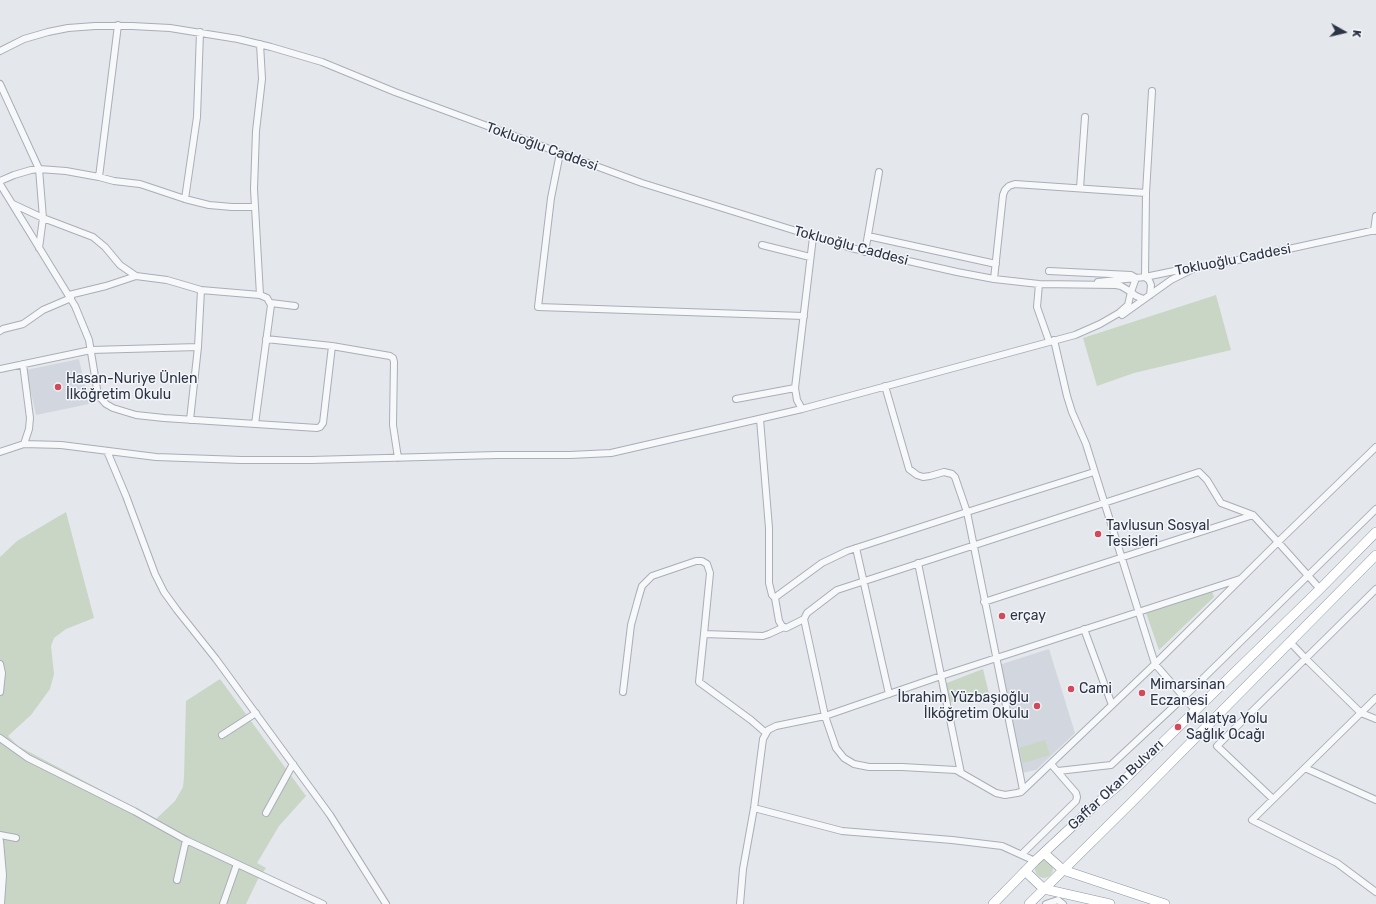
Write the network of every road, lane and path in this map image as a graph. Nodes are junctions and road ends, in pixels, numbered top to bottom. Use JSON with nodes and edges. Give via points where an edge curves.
{"nodes":[{"id":1,"x":118,"y":25,"type":"junction"},
{"id":2,"x":200,"y":32,"type":"junction"},
{"id":3,"x":260,"y":44,"type":"junction"},
{"id":4,"x":0,"y":51,"type":"edge"},
{"id":5,"x":0,"y":84,"type":"edge"},
{"id":6,"x":1152,"y":91,"type":"dead end"},
{"id":7,"x":1085,"y":117,"type":"dead end"},
{"id":8,"x":560,"y":153,"type":"junction"},
{"id":9,"x":39,"y":169,"type":"junction"},
{"id":10,"x":879,"y":172,"type":"dead end"},
{"id":11,"x":99,"y":177,"type":"junction"},
{"id":12,"x":0,"y":181,"type":"edge"},
{"id":13,"x":0,"y":184,"type":"edge"},
{"id":14,"x":1080,"y":188,"type":"junction"},
{"id":15,"x":1146,"y":193,"type":"junction"},
{"id":16,"x":185,"y":199,"type":"junction"},
{"id":17,"x":13,"y":204,"type":"junction"},
{"id":18,"x":255,"y":208,"type":"junction"},
{"id":19,"x":1376,"y":216,"type":"edge"},
{"id":20,"x":43,"y":218,"type":"junction"},
{"id":21,"x":1375,"y":230,"type":"edge"},
{"id":22,"x":868,"y":236,"type":"junction"},
{"id":23,"x":813,"y":237,"type":"junction"},
{"id":24,"x":762,"y":245,"type":"dead end"},
{"id":25,"x":39,"y":248,"type":"junction"},
{"id":26,"x":866,"y":252,"type":"junction"},
{"id":27,"x":810,"y":257,"type":"junction"},
{"id":28,"x":996,"y":264,"type":"junction"},
{"id":29,"x":1194,"y":268,"type":"junction"},
{"id":30,"x":1049,"y":271,"type":"dead end"},
{"id":31,"x":136,"y":276,"type":"junction"},
{"id":32,"x":1145,"y":277,"type":"junction"},
{"id":33,"x":1136,"y":278,"type":"junction"},
{"id":34,"x":994,"y":279,"type":"junction"},
{"id":35,"x":1039,"y":284,"type":"junction"},
{"id":36,"x":1089,"y":284,"type":"junction"},
{"id":37,"x":201,"y":290,"type":"junction"},
{"id":38,"x":1132,"y":292,"type":"junction"},
{"id":39,"x":1150,"y":294,"type":"junction"},
{"id":40,"x":260,"y":295,"type":"junction"},
{"id":41,"x":70,"y":297,"type":"junction"},
{"id":42,"x":1144,"y":299,"type":"junction"},
{"id":43,"x":270,"y":303,"type":"junction"},
{"id":44,"x":294,"y":306,"type":"dead end"},
{"id":45,"x":804,"y":316,"type":"junction"},
{"id":46,"x":1112,"y":318,"type":"junction"},
{"id":47,"x":0,"y":331,"type":"edge"},
{"id":48,"x":266,"y":339,"type":"junction"},
{"id":49,"x":1051,"y":341,"type":"junction"},
{"id":50,"x":332,"y":346,"type":"junction"},
{"id":51,"x":198,"y":347,"type":"junction"},
{"id":52,"x":91,"y":350,"type":"junction"},
{"id":53,"x":23,"y":364,"type":"junction"},
{"id":54,"x":0,"y":368,"type":"edge"},
{"id":55,"x":885,"y":386,"type":"junction"},
{"id":56,"x":795,"y":388,"type":"junction"},
{"id":57,"x":736,"y":399,"type":"dead end"},
{"id":58,"x":802,"y":409,"type":"junction"},
{"id":59,"x":760,"y":419,"type":"junction"},
{"id":60,"x":190,"y":420,"type":"junction"},
{"id":61,"x":255,"y":424,"type":"junction"},
{"id":62,"x":24,"y":444,"type":"junction"},
{"id":63,"x":1376,"y":446,"type":"edge"},
{"id":64,"x":107,"y":451,"type":"junction"},
{"id":65,"x":0,"y":452,"type":"edge"},
{"id":66,"x":398,"y":458,"type":"junction"},
{"id":67,"x":1094,"y":472,"type":"junction"},
{"id":68,"x":1104,"y":503,"type":"junction"},
{"id":69,"x":1376,"y":508,"type":"edge"},
{"id":70,"x":967,"y":512,"type":"junction"},
{"id":71,"x":1253,"y":515,"type":"junction"},
{"id":72,"x":1376,"y":532,"type":"edge"},
{"id":73,"x":1278,"y":542,"type":"junction"},
{"id":74,"x":973,"y":545,"type":"junction"},
{"id":75,"x":856,"y":548,"type":"junction"},
{"id":76,"x":1376,"y":556,"type":"edge"},
{"id":77,"x":1121,"y":558,"type":"junction"},
{"id":78,"x":918,"y":563,"type":"junction"},
{"id":79,"x":1308,"y":575,"type":"junction"},
{"id":80,"x":1241,"y":579,"type":"junction"},
{"id":81,"x":864,"y":581,"type":"junction"},
{"id":82,"x":1320,"y":589,"type":"junction"},
{"id":83,"x":1376,"y":589,"type":"edge"},
{"id":84,"x":775,"y":598,"type":"junction"},
{"id":85,"x":984,"y":602,"type":"junction"},
{"id":86,"x":1138,"y":612,"type":"junction"},
{"id":87,"x":804,"y":620,"type":"junction"},
{"id":88,"x":784,"y":627,"type":"junction"},
{"id":89,"x":1084,"y":629,"type":"junction"},
{"id":90,"x":704,"y":634,"type":"junction"},
{"id":91,"x":1290,"y":642,"type":"junction"},
{"id":92,"x":996,"y":658,"type":"junction"},
{"id":93,"x":1306,"y":659,"type":"junction"},
{"id":94,"x":0,"y":664,"type":"edge"},
{"id":95,"x":1155,"y":664,"type":"junction"},
{"id":96,"x":940,"y":676,"type":"junction"},
{"id":97,"x":0,"y":692,"type":"edge"},
{"id":98,"x":623,"y":692,"type":"dead end"},
{"id":99,"x":889,"y":694,"type":"junction"},
{"id":100,"x":1184,"y":697,"type":"junction"},
{"id":101,"x":1376,"y":698,"type":"edge"},
{"id":102,"x":1112,"y":705,"type":"junction"},
{"id":103,"x":1195,"y":710,"type":"junction"},
{"id":104,"x":256,"y":713,"type":"junction"},
{"id":105,"x":1361,"y":713,"type":"junction"},
{"id":106,"x":825,"y":716,"type":"junction"},
{"id":107,"x":1376,"y":719,"type":"edge"},
{"id":108,"x":766,"y":733,"type":"junction"},
{"id":109,"x":222,"y":735,"type":"dead end"},
{"id":110,"x":0,"y":738,"type":"edge"},
{"id":111,"x":293,"y":764,"type":"junction"},
{"id":112,"x":1051,"y":764,"type":"junction"},
{"id":113,"x":1305,"y":768,"type":"junction"},
{"id":114,"x":1058,"y":771,"type":"junction"},
{"id":115,"x":961,"y":773,"type":"junction"},
{"id":116,"x":1023,"y":790,"type":"junction"},
{"id":117,"x":1274,"y":799,"type":"junction"},
{"id":118,"x":1376,"y":800,"type":"edge"},
{"id":119,"x":754,"y":808,"type":"junction"},
{"id":120,"x":266,"y":813,"type":"dead end"},
{"id":121,"x":0,"y":835,"type":"edge"},
{"id":122,"x":16,"y":838,"type":"dead end"},
{"id":123,"x":186,"y":840,"type":"junction"},
{"id":124,"x":0,"y":841,"type":"edge"},
{"id":125,"x":1044,"y":853,"type":"junction"},
{"id":126,"x":1022,"y":854,"type":"junction"},
{"id":127,"x":1035,"y":861,"type":"junction"},
{"id":128,"x":236,"y":864,"type":"junction"},
{"id":129,"x":1063,"y":870,"type":"junction"},
{"id":130,"x":1025,"y":871,"type":"junction"},
{"id":131,"x":177,"y":880,"type":"dead end"},
{"id":132,"x":1044,"y":889,"type":"junction"},
{"id":133,"x":1376,"y":892,"type":"edge"},
{"id":134,"x":1,"y":904,"type":"edge"},
{"id":135,"x":223,"y":904,"type":"edge"},
{"id":136,"x":323,"y":904,"type":"edge"},
{"id":137,"x":386,"y":904,"type":"edge"},
{"id":138,"x":740,"y":904,"type":"edge"},
{"id":139,"x":993,"y":904,"type":"edge"},
{"id":140,"x":1029,"y":904,"type":"edge"},
{"id":141,"x":1046,"y":904,"type":"edge"},
{"id":142,"x":1063,"y":904,"type":"edge"},
{"id":143,"x":1110,"y":904,"type":"edge"},
{"id":144,"x":1165,"y":904,"type":"edge"}],
"edges":[{"from":1,"to":2,"type":"street","name":"Tokluoğlu Caddesi"},
{"from":1,"to":4,"type":"street","name":"Tokluoğlu Caddesi","via":[[77,27],[48,32],[24,39]]},
{"from":1,"to":11,"type":"street"},
{"from":2,"to":3,"type":"street","name":"Tokluoğlu Caddesi"},
{"from":2,"to":16,"type":"street","via":[[197,117]]},
{"from":3,"to":8,"type":"street","name":"Tokluoğlu Caddesi","via":[[322,62]]},
{"from":3,"to":18,"type":"street","via":[[262,79],[256,131]]},
{"from":5,"to":9,"type":"street"},
{"from":6,"to":15,"type":"street"},
{"from":7,"to":14,"type":"street"},
{"from":8,"to":23,"type":"street","name":"Tokluoğlu Caddesi","via":[[649,185]]},
{"from":8,"to":45,"type":"street","via":[[551,198],[538,307]]},
{"from":9,"to":11,"type":"street"},
{"from":9,"to":12,"type":"street"},
{"from":9,"to":20,"type":"street"},
{"from":10,"to":22,"type":"street"},
{"from":11,"to":16,"type":"street","via":[[151,187]]},
{"from":13,"to":17,"type":"street"},
{"from":14,"to":15,"type":"street"},
{"from":14,"to":28,"type":"street","via":[[1015,184],[1007,187]]},
{"from":15,"to":32,"type":"street"},
{"from":16,"to":18,"type":"street","via":[[221,206]]},
{"from":17,"to":20,"type":"street"},
{"from":17,"to":25,"type":"street"},
{"from":18,"to":40,"type":"street"},
{"from":19,"to":21,"type":"street"},
{"from":20,"to":25,"type":"street"},
{"from":20,"to":31,"type":"street","via":[[93,237],[120,266]]},
{"from":21,"to":29,"type":"street","name":"Tokluoğlu Caddesi"},
{"from":22,"to":26,"type":"street"},
{"from":22,"to":28,"type":"street"},
{"from":23,"to":26,"type":"street","name":"Tokluoğlu Caddesi"},
{"from":23,"to":27,"type":"street"},
{"from":24,"to":27,"type":"street"},
{"from":25,"to":41,"type":"street"},
{"from":26,"to":34,"type":"street","name":"Tokluoğlu Caddesi"},
{"from":27,"to":45,"type":"street"},
{"from":28,"to":34,"type":"street"},
{"from":29,"to":32,"type":"street","name":"Tokluoğlu Caddesi"},
{"from":29,"to":39,"type":"street"},
{"from":30,"to":33,"type":"street","via":[[1119,274]]},
{"from":31,"to":37,"type":"street","via":[[167,280]]},
{"from":31,"to":41,"type":"street"},
{"from":32,"to":33,"type":"street","name":"Tokluoğlu Caddesi"},
{"from":32,"to":39,"type":"street","via":[[1151,284]]},
{"from":33,"to":36,"type":"street","name":"Tokluoğlu Caddesi"},
{"from":33,"to":38,"type":"street"},
{"from":34,"to":35,"type":"street","name":"Tokluoğlu Caddesi"},
{"from":35,"to":36,"type":"street","name":"Tokluoğlu Caddesi"},
{"from":35,"to":49,"type":"street","via":[[1036,306]]},
{"from":36,"to":38,"type":"street","name":"Tokluoğlu Caddesi","via":[[1119,285]]},
{"from":37,"to":40,"type":"street"},
{"from":37,"to":51,"type":"street"},
{"from":38,"to":42,"type":"street"},
{"from":38,"to":46,"type":"street","via":[[1128,305]]},
{"from":39,"to":42,"type":"street"},
{"from":40,"to":43,"type":"street","via":[[267,298]]},
{"from":41,"to":47,"type":"street","via":[[23,324]]},
{"from":41,"to":52,"type":"street"},
{"from":42,"to":46,"type":"street","via":[[1122,315]]},
{"from":43,"to":44,"type":"street"},
{"from":43,"to":48,"type":"street"},
{"from":45,"to":56,"type":"street"},
{"from":46,"to":49,"type":"street","via":[[1075,335]]},
{"from":48,"to":50,"type":"street"},
{"from":48,"to":61,"type":"street"},
{"from":49,"to":55,"type":"street"},
{"from":49,"to":67,"type":"street","via":[[1072,412],[1086,444]]},
{"from":50,"to":61,"type":"street","via":[[323,423],[320,427]]},
{"from":50,"to":66,"type":"street","via":[[393,358],[393,425]]},
{"from":51,"to":52,"type":"street"},
{"from":51,"to":60,"type":"street"},
{"from":52,"to":53,"type":"street"},
{"from":52,"to":60,"type":"street","via":[[98,395],[106,404],[136,415]]},
{"from":53,"to":54,"type":"street"},
{"from":53,"to":62,"type":"street","via":[[30,418]]},
{"from":55,"to":58,"type":"street"},
{"from":55,"to":70,"type":"street","via":[[909,469],[923,477],[944,472],[952,474]]},
{"from":56,"to":57,"type":"street"},
{"from":56,"to":58,"type":"street"},
{"from":58,"to":59,"type":"street"},
{"from":59,"to":66,"type":"street","via":[[611,453]]},
{"from":59,"to":84,"type":"street","via":[[769,528],[769,583]]},
{"from":60,"to":61,"type":"street"},
{"from":62,"to":64,"type":"street","via":[[61,445]]},
{"from":62,"to":65,"type":"street"},
{"from":63,"to":73,"type":"street"},
{"from":64,"to":66,"type":"street","via":[[156,457],[220,459]]},
{"from":64,"to":104,"type":"street","via":[[164,592]]},
{"from":67,"to":68,"type":"street"},
{"from":67,"to":70,"type":"street"},
{"from":68,"to":71,"type":"street","via":[[1200,472],[1221,503]]},
{"from":68,"to":74,"type":"street"},
{"from":68,"to":77,"type":"street"},
{"from":69,"to":79,"type":"street"},
{"from":70,"to":74,"type":"street"},
{"from":70,"to":75,"type":"street"},
{"from":71,"to":73,"type":"street"},
{"from":71,"to":77,"type":"street"},
{"from":72,"to":82,"type":"highway","name":"Gaffar Okan Bulvarı"},
{"from":73,"to":79,"type":"street"},
{"from":73,"to":80,"type":"street"},
{"from":74,"to":78,"type":"street"},
{"from":74,"to":85,"type":"street"},
{"from":75,"to":81,"type":"street"},
{"from":75,"to":84,"type":"street","via":[[822,563]]},
{"from":76,"to":91,"type":"highway","name":"Gaffar Okan Bulvarı"},
{"from":77,"to":85,"type":"street"},
{"from":77,"to":86,"type":"street"},
{"from":78,"to":81,"type":"street"},
{"from":78,"to":96,"type":"street"},
{"from":79,"to":82,"type":"street"},
{"from":79,"to":100,"type":"street"},
{"from":80,"to":86,"type":"street"},
{"from":80,"to":95,"type":"street"},
{"from":81,"to":87,"type":"street","via":[[837,590],[807,613]]},
{"from":81,"to":99,"type":"street"},
{"from":82,"to":103,"type":"highway","name":"Gaffar Okan Bulvarı"},
{"from":83,"to":93,"type":"street"},
{"from":84,"to":88,"type":"street","via":[[779,623]]},
{"from":85,"to":92,"type":"street"},
{"from":86,"to":89,"type":"street"},
{"from":86,"to":95,"type":"street"},
{"from":87,"to":88,"type":"street"},
{"from":87,"to":106,"type":"street"},
{"from":88,"to":90,"type":"street","via":[[763,636]]},
{"from":89,"to":92,"type":"street"},
{"from":89,"to":102,"type":"street"},
{"from":90,"to":98,"type":"street","via":[[710,572],[707,564],[696,560],[652,576],[642,586],[638,596],[631,625]]},
{"from":90,"to":108,"type":"street","via":[[700,682]]},
{"from":91,"to":93,"type":"street"},
{"from":91,"to":129,"type":"highway","name":"Gaffar Okan Bulvarı"},
{"from":92,"to":96,"type":"street"},
{"from":92,"to":116,"type":"street"},
{"from":93,"to":105,"type":"street"},
{"from":93,"to":117,"type":"street","via":[[1217,746]]},
{"from":94,"to":97,"type":"street"},
{"from":95,"to":100,"type":"street"},
{"from":95,"to":102,"type":"street"},
{"from":96,"to":99,"type":"street"},
{"from":96,"to":115,"type":"street"},
{"from":99,"to":106,"type":"street"},
{"from":100,"to":103,"type":"street"},
{"from":100,"to":114,"type":"street","via":[[1111,765]]},
{"from":101,"to":105,"type":"street"},
{"from":102,"to":112,"type":"street"},
{"from":103,"to":125,"type":"highway","name":"Gaffar Okan Bulvarı","via":[[1120,784]]},
{"from":104,"to":109,"type":"street"},
{"from":104,"to":111,"type":"street"},
{"from":105,"to":107,"type":"street"},
{"from":105,"to":113,"type":"street"},
{"from":106,"to":108,"type":"street","via":[[776,726]]},
{"from":106,"to":115,"type":"street","via":[[836,748],[852,763],[869,767],[956,770]]},
{"from":108,"to":119,"type":"street","via":[[763,739]]},
{"from":110,"to":123,"type":"street","via":[[28,758]]},
{"from":111,"to":120,"type":"street"},
{"from":111,"to":137,"type":"street","via":[[341,832]]},
{"from":112,"to":114,"type":"street"},
{"from":112,"to":116,"type":"street"},
{"from":113,"to":117,"type":"street"},
{"from":113,"to":118,"type":"street"},
{"from":114,"to":126,"type":"street","via":[[1078,797]]},
{"from":115,"to":116,"type":"street","via":[[1000,794],[1013,794]]},
{"from":117,"to":133,"type":"street","via":[[1252,820],[1337,863]]},
{"from":119,"to":126,"type":"street","via":[[842,831],[1002,846]]},
{"from":119,"to":138,"type":"street"},
{"from":121,"to":122,"type":"street"},
{"from":123,"to":128,"type":"street"},
{"from":123,"to":131,"type":"street"},
{"from":124,"to":134,"type":"street","via":[[3,875]]},
{"from":125,"to":127,"type":"highway","name":"Gaffar Okan Bulvarı"},
{"from":125,"to":129,"type":"highway"},
{"from":126,"to":127,"type":"street"},
{"from":127,"to":130,"type":"highway","name":"Gaffar Okan Bulvarı"},
{"from":128,"to":135,"type":"street"},
{"from":128,"to":136,"type":"street"},
{"from":129,"to":132,"type":"highway","name":"Gaffar Okan Bulvarı"},
{"from":129,"to":144,"type":"highway"},
{"from":130,"to":132,"type":"highway"},
{"from":130,"to":139,"type":"highway","name":"Gaffar Okan Bulvarı"},
{"from":132,"to":140,"type":"highway","name":"Gaffar Okan Bulvarı"},
{"from":132,"to":143,"type":"highway"},
{"from":141,"to":142,"type":"street","via":[[1058,900]]}]}
